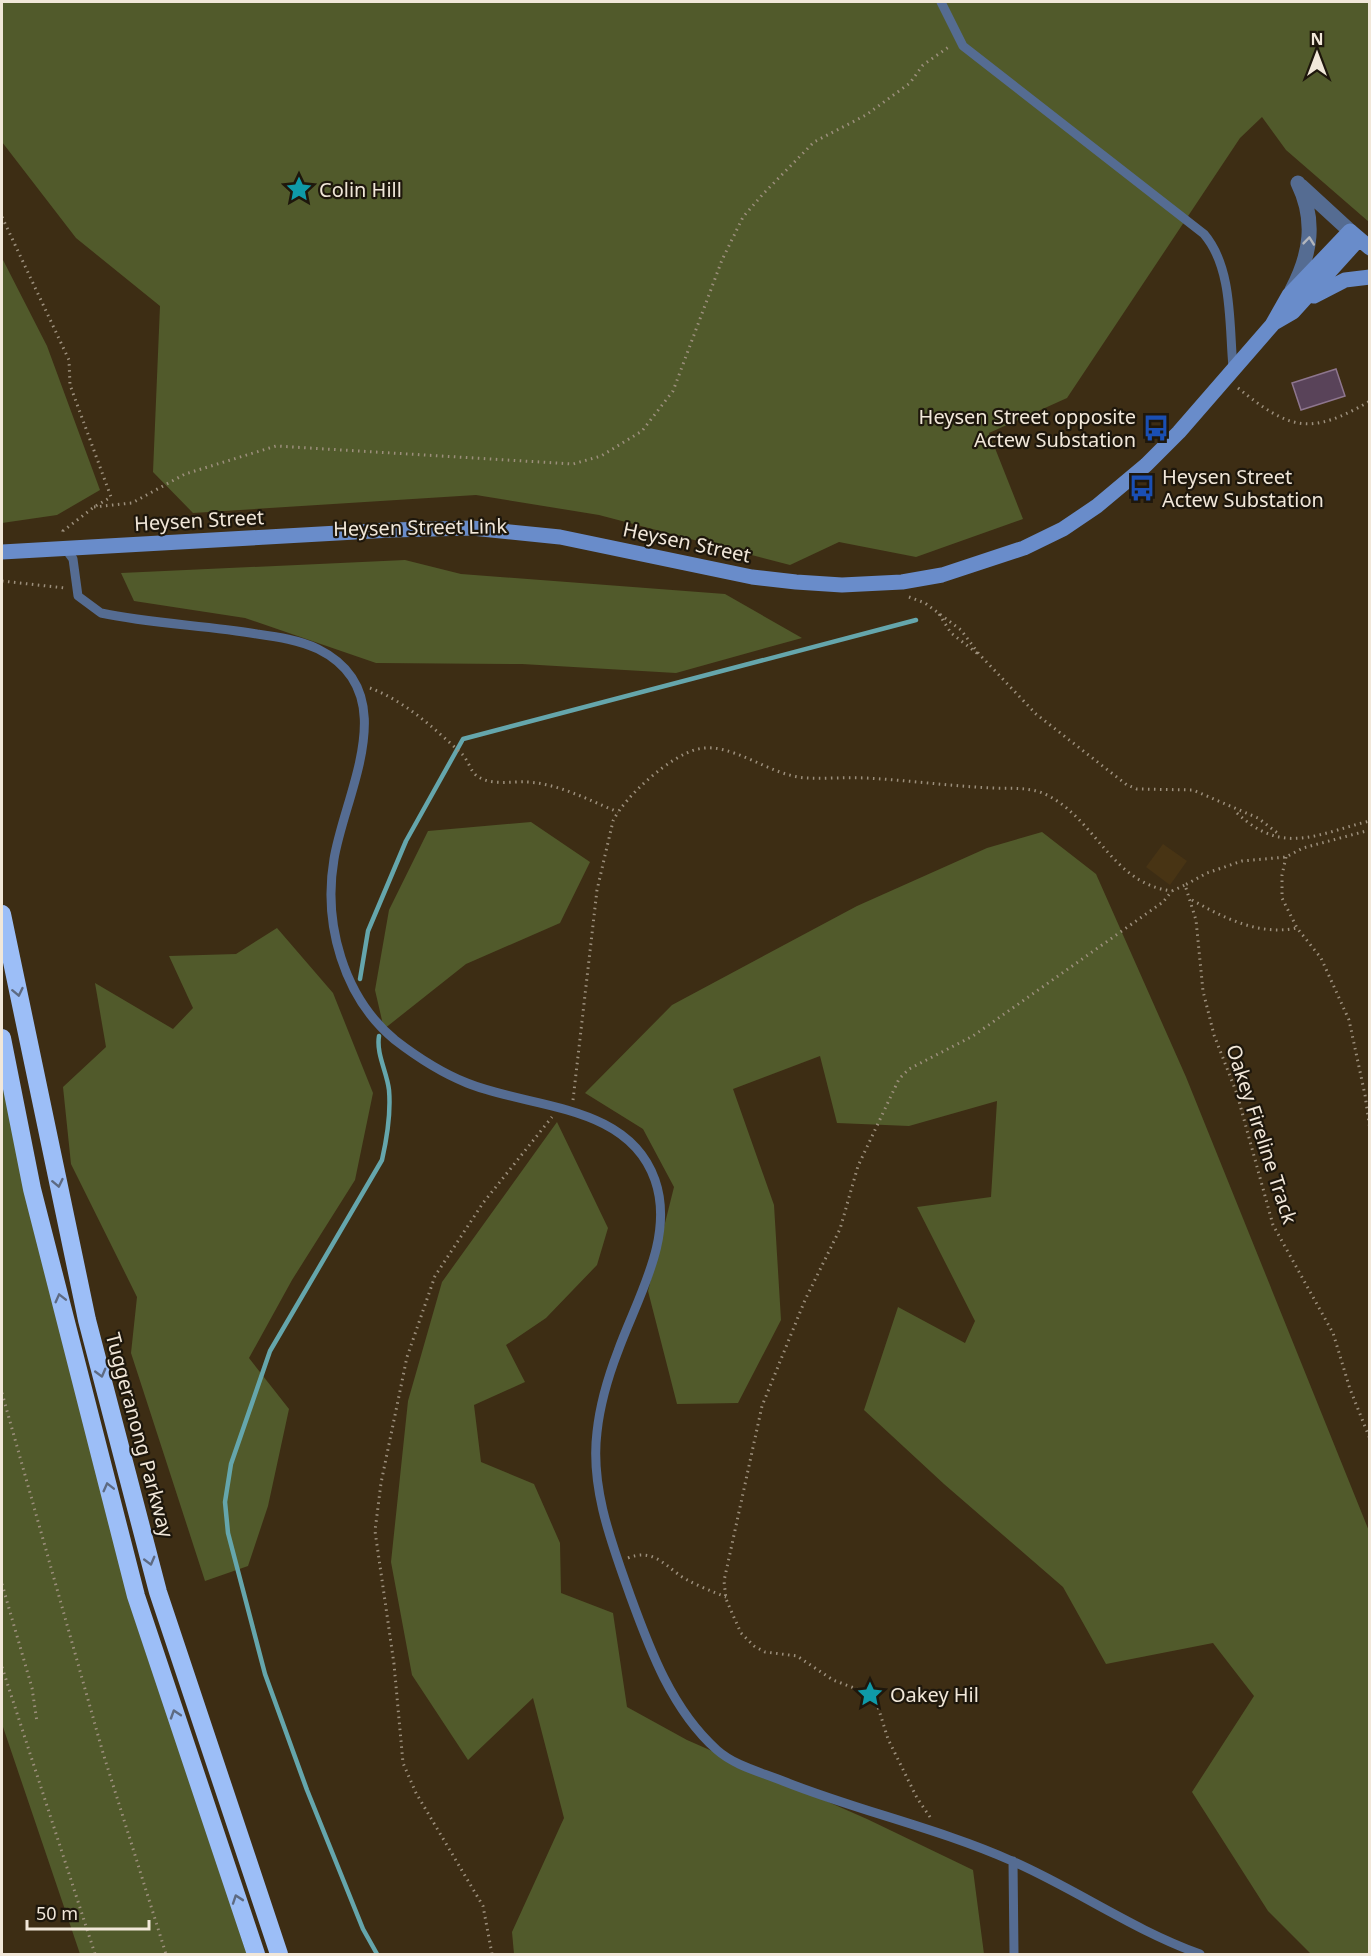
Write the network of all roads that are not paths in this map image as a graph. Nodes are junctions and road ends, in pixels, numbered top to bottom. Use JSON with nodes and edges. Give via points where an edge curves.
{"nodes":[{"id":1,"x":941,"y":2,"type":"edge"},
{"id":2,"x":1359,"y":240,"type":"edge"},
{"id":3,"x":1370,"y":277,"type":"edge"},
{"id":4,"x":1289,"y":295,"type":"junction"},
{"id":5,"x":1293,"y":312,"type":"junction"},
{"id":6,"x":1272,"y":325,"type":"junction"},
{"id":7,"x":1229,"y":373,"type":"junction"},
{"id":8,"x":65,"y":548,"type":"junction"},
{"id":9,"x":2,"y":552,"type":"edge"},
{"id":10,"x":2,"y":914,"type":"edge"},
{"id":11,"x":2,"y":1038,"type":"edge"},
{"id":12,"x":1013,"y":1861,"type":"junction"},
{"id":13,"x":256,"y":1954,"type":"edge"},
{"id":14,"x":279,"y":1954,"type":"edge"},
{"id":15,"x":1014,"y":1954,"type":"edge"},
{"id":16,"x":1200,"y":1954,"type":"edge"}],
"edges":[{"from":1,"to":7,"type":"lane","via":[[963,46],[1211,242],[1223,272]]},
{"from":2,"to":4,"type":"main road","name":"Heysen Street","via":[[1331,248]]},
{"from":4,"to":2,"type":"street","one_way":true,"via":[[1304,266],[1310,233],[1297,182]]},
{"from":2,"to":5,"type":"main road","name":"Heysen Street"},
{"from":3,"to":5,"type":"main road","via":[[1331,285]]},
{"from":4,"to":6,"type":"main road","name":"Heysen Street"},
{"from":5,"to":6,"type":"main road","name":"Heysen Street"},
{"from":6,"to":7,"type":"main road","name":"Heysen Street"},
{"from":7,"to":8,"type":"main road","name":"Heysen Street","via":[[1146,465],[1064,529],[1024,548],[942,574],[902,582],[842,585],[752,577],[560,537],[472,528]]},
{"from":8,"to":9,"type":"main road","name":"Heysen Street"},
{"from":8,"to":12,"type":"lane","via":[[73,559],[78,596],[101,613],[287,638],[321,650],[340,666],[355,684],[363,704],[365,746],[339,836],[331,894],[332,923],[350,979],[368,1011],[384,1029],[439,1070],[471,1085],[572,1112],[616,1129],[642,1154],[649,1167],[661,1204],[661,1227],[601,1404],[596,1437],[598,1483],[618,1563],[663,1677],[691,1723],[720,1753],[738,1764]]},
{"from":10,"to":14,"type":"highway","name":"Tuggeranong Parkway","one_way":true,"via":[[87,1320],[158,1592]]},
{"from":13,"to":11,"type":"highway","one_way":true,"via":[[136,1596],[32,1190]]},
{"from":12,"to":15,"type":"lane"},
{"from":12,"to":16,"type":"lane","via":[[1158,1939]]}]}
